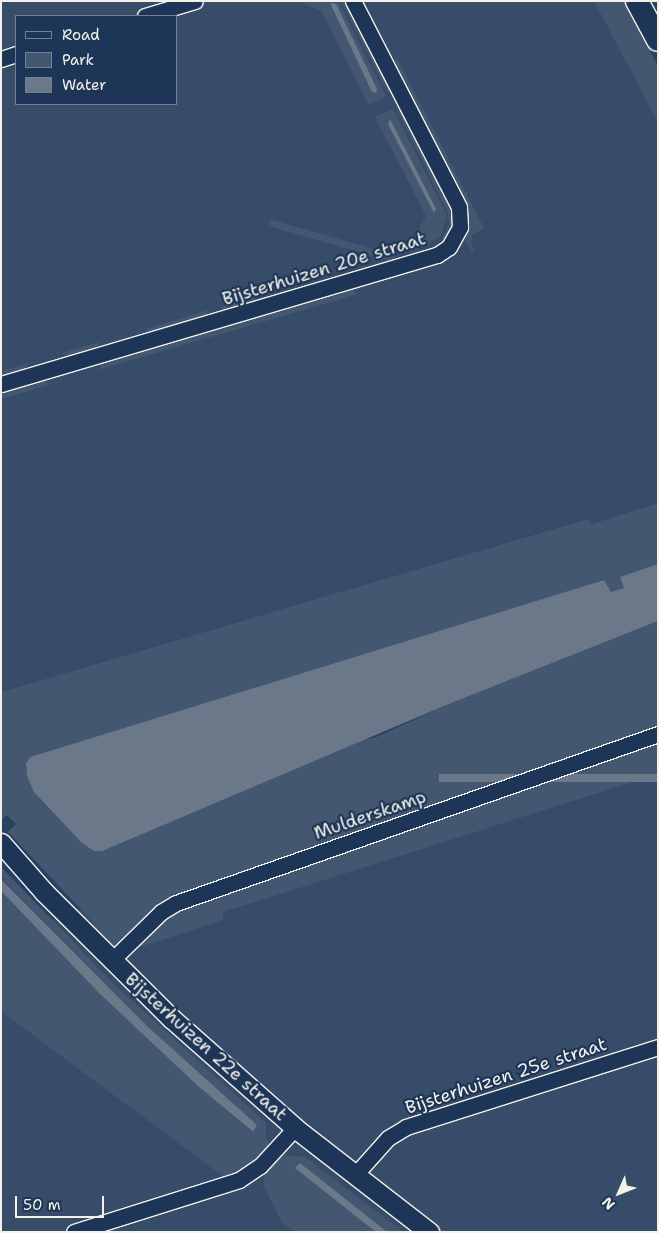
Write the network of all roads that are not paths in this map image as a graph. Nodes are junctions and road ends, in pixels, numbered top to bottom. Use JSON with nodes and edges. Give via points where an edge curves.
{"nodes":[{"id":1,"x":195,"y":1,"type":"edge"},
{"id":2,"x":353,"y":1,"type":"edge"},
{"id":3,"x":638,"y":1,"type":"edge"},
{"id":4,"x":148,"y":15,"type":"edge"},
{"id":5,"x":658,"y":40,"type":"edge"},
{"id":6,"x":15,"y":54,"type":"edge"},
{"id":7,"x":1,"y":59,"type":"edge"},
{"id":8,"x":1,"y":384,"type":"edge"},
{"id":9,"x":658,"y":734,"type":"edge"},
{"id":10,"x":1,"y":844,"type":"edge"},
{"id":11,"x":111,"y":961,"type":"junction"},
{"id":12,"x":658,"y":1047,"type":"edge"},
{"id":13,"x":295,"y":1128,"type":"junction"},
{"id":14,"x":354,"y":1176,"type":"junction"},
{"id":15,"x":74,"y":1232,"type":"edge"},
{"id":16,"x":429,"y":1232,"type":"edge"}],
"edges":[{"from":1,"to":4,"type":"street"},
{"from":2,"to":8,"type":"street","name":"Bijsterhuizen 20e straat","via":[[460,208],[460,227],[449,247],[437,255]]},
{"from":3,"to":5,"type":"highway"},
{"from":6,"to":7,"type":"street"},
{"from":9,"to":11,"type":"street","name":"Mulderskamp","via":[[176,903],[161,912]]},
{"from":10,"to":11,"type":"main road","name":"Bijsterhuizen 22e straat"},
{"from":11,"to":13,"type":"main road","name":"Bijsterhuizen 22e straat"},
{"from":12,"to":14,"type":"street","name":"Bijsterhuizen 25e straat","via":[[406,1126],[388,1138]]},
{"from":13,"to":14,"type":"main road","name":"Bijsterhuizen 22e straat"},
{"from":13,"to":15,"type":"street","via":[[260,1166],[239,1180]]},
{"from":14,"to":16,"type":"main road","name":"Bijsterhuizen 22e straat"}]}
